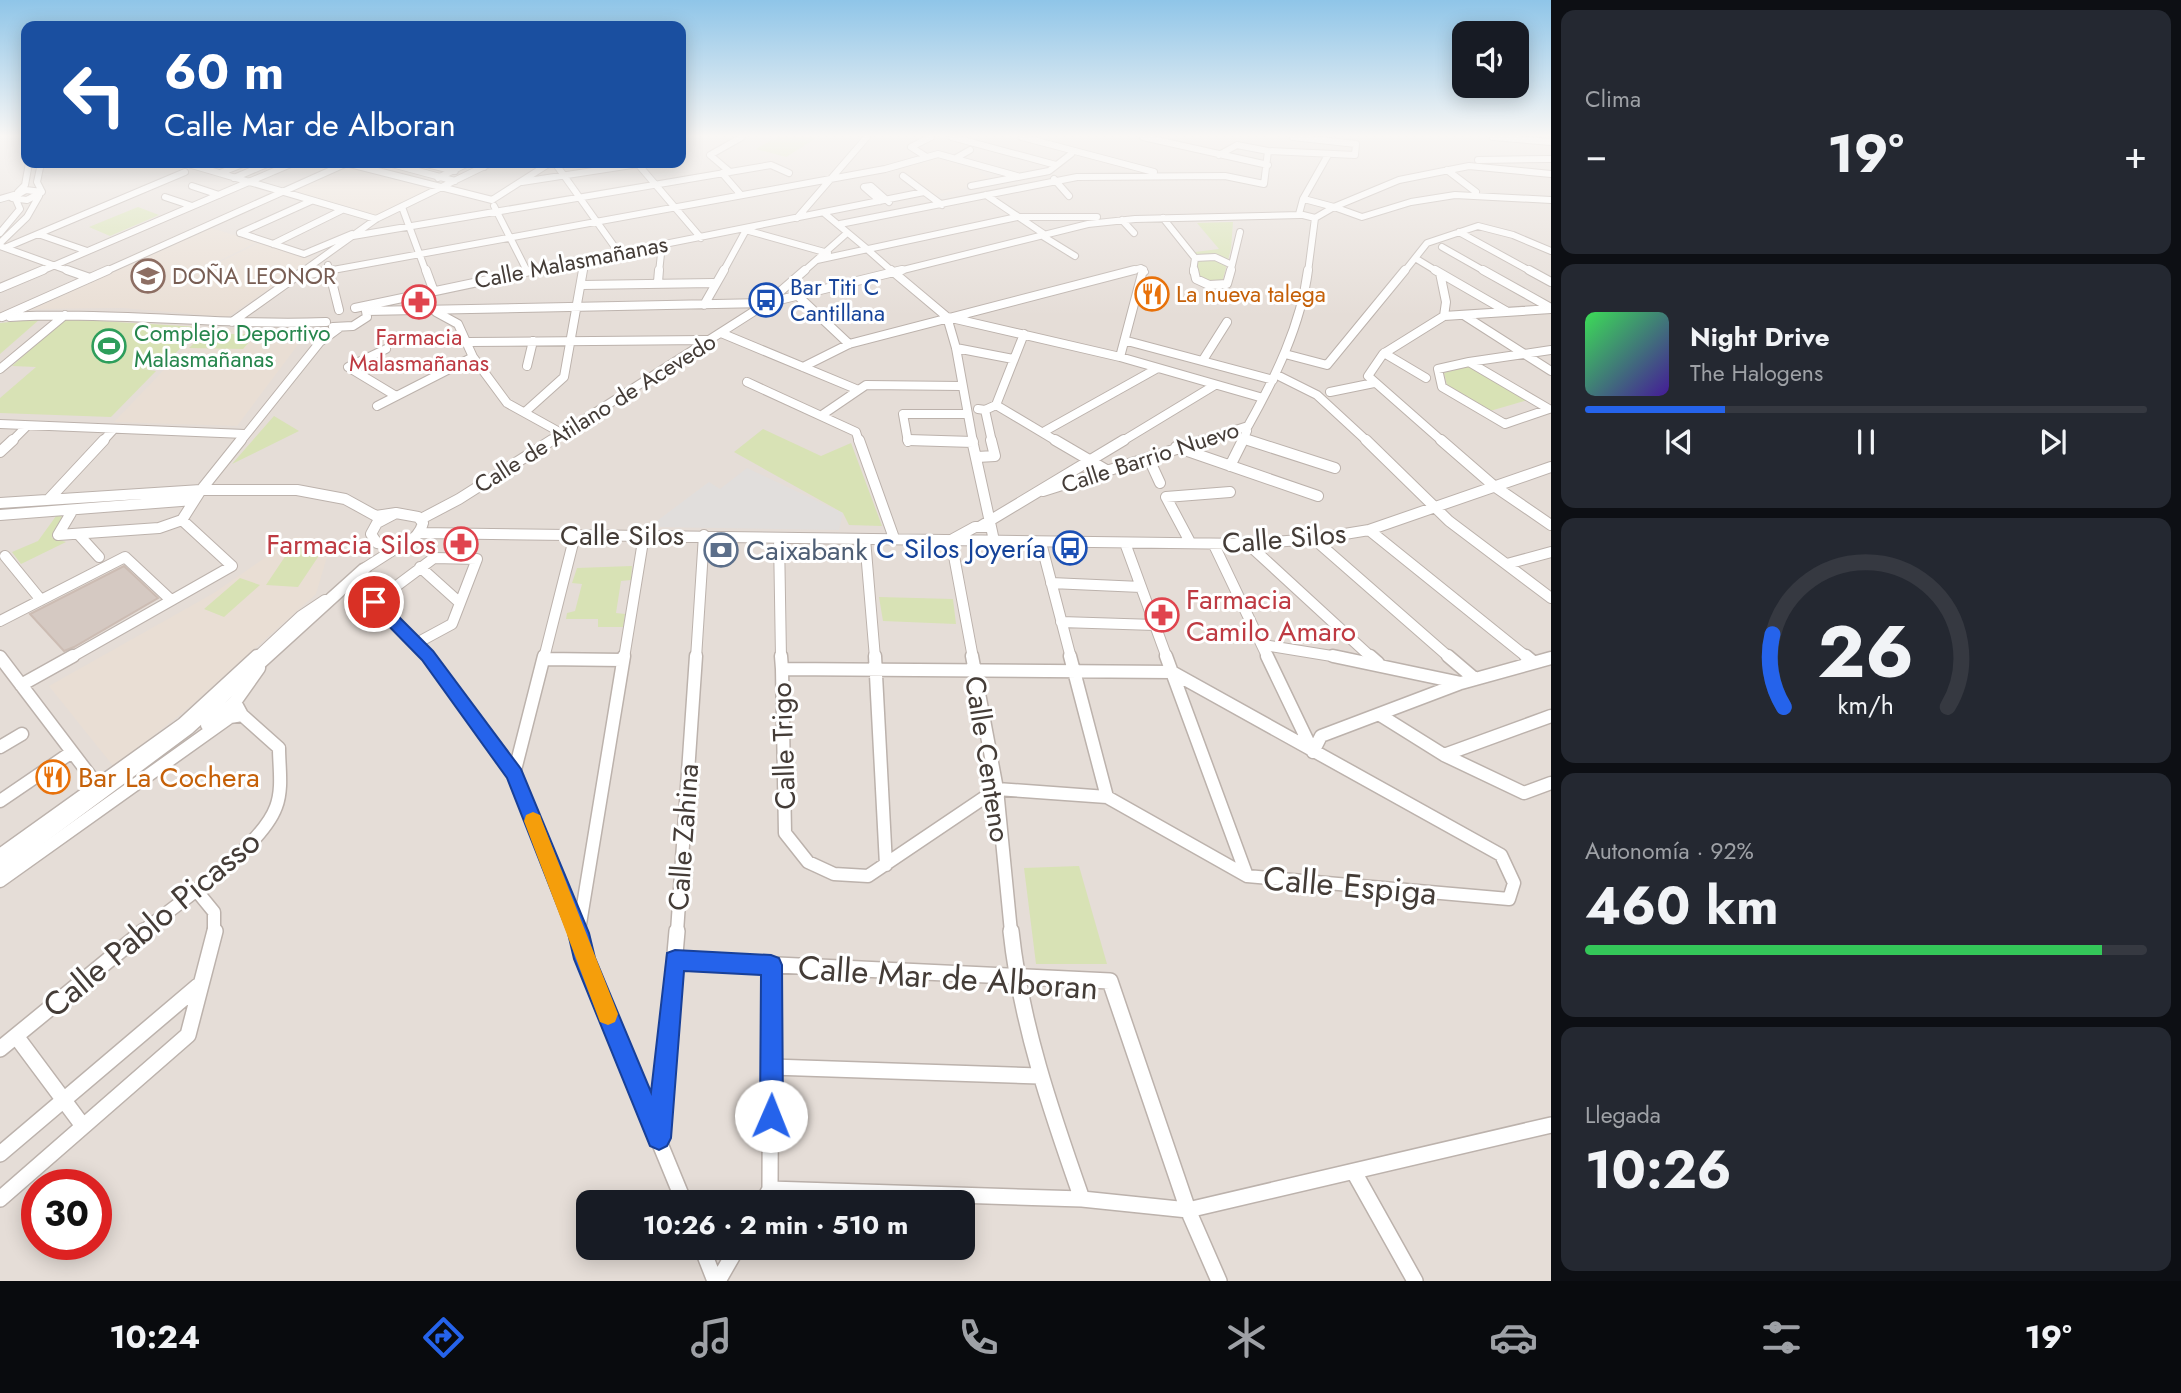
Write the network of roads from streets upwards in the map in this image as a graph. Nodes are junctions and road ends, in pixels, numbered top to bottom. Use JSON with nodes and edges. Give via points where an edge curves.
{"nodes":[{"id":1,"x":15,"y":197,"type":"joint"},
{"id":2,"x":38,"y":197,"type":"edge"},
{"id":3,"x":126,"y":197,"type":"edge"},
{"id":4,"x":165,"y":197,"type":"dead end"},
{"id":5,"x":215,"y":197,"type":"edge"},
{"id":6,"x":271,"y":197,"type":"edge"},
{"id":7,"x":297,"y":197,"type":"edge"},
{"id":8,"x":424,"y":197,"type":"edge"},
{"id":9,"x":479,"y":197,"type":"edge"},
{"id":10,"x":497,"y":197,"type":"edge"},
{"id":11,"x":587,"y":197,"type":"edge"},
{"id":12,"x":666,"y":197,"type":"edge"},
{"id":13,"x":731,"y":197,"type":"edge"},
{"id":14,"x":816,"y":197,"type":"edge"},
{"id":15,"x":902,"y":197,"type":"edge"},
{"id":16,"x":931,"y":197,"type":"edge"},
{"id":17,"x":984,"y":197,"type":"edge"},
{"id":18,"x":989,"y":197,"type":"edge"},
{"id":19,"x":1305,"y":197,"type":"joint"},
{"id":20,"x":1359,"y":197,"type":"edge"},
{"id":21,"x":1441,"y":197,"type":"edge"},
{"id":22,"x":1521,"y":197,"type":"edge"},
{"id":23,"x":580,"y":198,"type":"junction"},
{"id":24,"x":0,"y":200,"type":"edge"},
{"id":25,"x":492,"y":200,"type":"junction"},
{"id":26,"x":1551,"y":200,"type":"edge"},
{"id":27,"x":311,"y":201,"type":"junction"},
{"id":28,"x":883,"y":201,"type":"junction"},
{"id":29,"x":942,"y":205,"type":"junction"},
{"id":30,"x":192,"y":206,"type":"junction"},
{"id":31,"x":402,"y":207,"type":"junction"},
{"id":32,"x":674,"y":207,"type":"junction"},
{"id":33,"x":1334,"y":207,"type":"junction"},
{"id":34,"x":342,"y":210,"type":"junction"},
{"id":35,"x":902,"y":212,"type":"junction"},
{"id":36,"x":496,"y":213,"type":"junction"},
{"id":37,"x":824,"y":213,"type":"junction"},
{"id":38,"x":1300,"y":214,"type":"junction"},
{"id":39,"x":1017,"y":217,"type":"junction"},
{"id":40,"x":1083,"y":217,"type":"junction"},
{"id":41,"x":1163,"y":218,"type":"junction"},
{"id":42,"x":1315,"y":218,"type":"junction"},
{"id":43,"x":376,"y":219,"type":"junction"},
{"id":44,"x":797,"y":219,"type":"junction"},
{"id":45,"x":1122,"y":220,"type":"junction"},
{"id":46,"x":597,"y":221,"type":"junction"},
{"id":47,"x":840,"y":224,"type":"junction"},
{"id":48,"x":1088,"y":224,"type":"junction"},
{"id":49,"x":412,"y":227,"type":"junction"},
{"id":50,"x":746,"y":230,"type":"junction"},
{"id":51,"x":1240,"y":232,"type":"dead end"},
{"id":52,"x":1459,"y":232,"type":"junction"},
{"id":53,"x":0,"y":233,"type":"edge"},
{"id":54,"x":847,"y":233,"type":"junction"},
{"id":55,"x":1134,"y":233,"type":"dead end"},
{"id":56,"x":38,"y":234,"type":"junction"},
{"id":57,"x":1042,"y":234,"type":"junction"},
{"id":58,"x":354,"y":235,"type":"junction"},
{"id":59,"x":509,"y":237,"type":"junction"},
{"id":60,"x":701,"y":238,"type":"junction"},
{"id":61,"x":273,"y":244,"type":"junction"},
{"id":62,"x":2,"y":245,"type":"edge"},
{"id":63,"x":662,"y":245,"type":"junction"},
{"id":64,"x":1442,"y":247,"type":"dead end"},
{"id":65,"x":867,"y":249,"type":"junction"},
{"id":66,"x":87,"y":251,"type":"junction"},
{"id":67,"x":825,"y":251,"type":"junction"},
{"id":68,"x":1551,"y":251,"type":"edge"},
{"id":69,"x":421,"y":253,"type":"junction"},
{"id":70,"x":620,"y":253,"type":"junction"},
{"id":71,"x":1075,"y":256,"type":"dead end"},
{"id":72,"x":326,"y":257,"type":"junction"},
{"id":73,"x":835,"y":257,"type":"junction"},
{"id":74,"x":1195,"y":258,"type":"junction"},
{"id":75,"x":1415,"y":258,"type":"junction"},
{"id":76,"x":585,"y":260,"type":"junction"},
{"id":77,"x":815,"y":260,"type":"junction"},
{"id":78,"x":56,"y":264,"type":"junction"},
{"id":79,"x":1232,"y":265,"type":"junction"},
{"id":80,"x":330,"y":270,"type":"junction"},
{"id":81,"x":527,"y":271,"type":"junction"},
{"id":82,"x":892,"y":272,"type":"junction"},
{"id":83,"x":1440,"y":273,"type":"junction"},
{"id":84,"x":298,"y":276,"type":"junction"},
{"id":85,"x":90,"y":278,"type":"junction"},
{"id":86,"x":658,"y":282,"type":"junction"},
{"id":87,"x":1551,"y":282,"type":"edge"},
{"id":88,"x":713,"y":284,"type":"junction"},
{"id":89,"x":582,"y":285,"type":"junction"},
{"id":90,"x":0,"y":288,"type":"edge"},
{"id":91,"x":433,"y":289,"type":"junction"},
{"id":92,"x":798,"y":296,"type":"junction"},
{"id":93,"x":767,"y":303,"type":"junction"},
{"id":94,"x":704,"y":305,"type":"junction"},
{"id":95,"x":575,"y":307,"type":"junction"},
{"id":96,"x":1551,"y":308,"type":"edge"},
{"id":97,"x":465,"y":309,"type":"junction"},
{"id":98,"x":339,"y":310,"type":"junction"},
{"id":99,"x":361,"y":310,"type":"junction"},
{"id":100,"x":434,"y":311,"type":"junction"},
{"id":101,"x":1506,"y":311,"type":"junction"},
{"id":102,"x":65,"y":314,"type":"junction"},
{"id":103,"x":1465,"y":315,"type":"junction"},
{"id":104,"x":1444,"y":316,"type":"junction"},
{"id":105,"x":1,"y":317,"type":"edge"},
{"id":106,"x":947,"y":317,"type":"junction"},
{"id":107,"x":328,"y":320,"type":"junction"},
{"id":108,"x":232,"y":322,"type":"junction"},
{"id":109,"x":1227,"y":322,"type":"dead end"},
{"id":110,"x":458,"y":324,"type":"junction"},
{"id":111,"x":339,"y":328,"type":"junction"},
{"id":112,"x":721,"y":333,"type":"junction"},
{"id":113,"x":1024,"y":334,"type":"junction"},
{"id":114,"x":708,"y":340,"type":"junction"},
{"id":115,"x":534,"y":341,"type":"junction"},
{"id":116,"x":572,"y":341,"type":"junction"},
{"id":117,"x":1127,"y":341,"type":"junction"},
{"id":118,"x":320,"y":342,"type":"junction"},
{"id":119,"x":468,"y":342,"type":"junction"},
{"id":120,"x":849,"y":344,"type":"junction"},
{"id":121,"x":956,"y":348,"type":"junction"},
{"id":122,"x":386,"y":349,"type":"dead end"},
{"id":123,"x":1551,"y":350,"type":"edge"},
{"id":124,"x":1524,"y":352,"type":"junction"},
{"id":125,"x":1384,"y":353,"type":"junction"},
{"id":126,"x":1285,"y":354,"type":"junction"},
{"id":127,"x":474,"y":357,"type":"junction"},
{"id":128,"x":1120,"y":357,"type":"junction"},
{"id":129,"x":1013,"y":359,"type":"junction"},
{"id":130,"x":1203,"y":360,"type":"junction"},
{"id":131,"x":1468,"y":361,"type":"junction"},
{"id":132,"x":527,"y":366,"type":"dead end"},
{"id":133,"x":803,"y":367,"type":"junction"},
{"id":134,"x":0,"y":369,"type":"edge"},
{"id":135,"x":1156,"y":369,"type":"junction"},
{"id":136,"x":1551,"y":371,"type":"edge"},
{"id":137,"x":1275,"y":377,"type":"junction"},
{"id":138,"x":1426,"y":378,"type":"dead end"},
{"id":139,"x":747,"y":383,"type":"dead end"},
{"id":140,"x":1374,"y":383,"type":"junction"},
{"id":141,"x":1215,"y":385,"type":"junction"},
{"id":142,"x":961,"y":386,"type":"junction"},
{"id":143,"x":856,"y":389,"type":"junction"},
{"id":144,"x":1330,"y":392,"type":"dead end"},
{"id":145,"x":396,"y":396,"type":"junction"},
{"id":146,"x":1263,"y":398,"type":"junction"},
{"id":147,"x":996,"y":405,"type":"junction"},
{"id":148,"x":377,"y":406,"type":"dead end"},
{"id":149,"x":985,"y":410,"type":"junction"},
{"id":150,"x":525,"y":412,"type":"junction"},
{"id":151,"x":968,"y":412,"type":"junction"},
{"id":152,"x":822,"y":415,"type":"junction"},
{"id":153,"x":0,"y":424,"type":"edge"},
{"id":154,"x":27,"y":426,"type":"junction"},
{"id":155,"x":1248,"y":426,"type":"junction"},
{"id":156,"x":113,"y":430,"type":"junction"},
{"id":157,"x":1045,"y":431,"type":"junction"},
{"id":158,"x":245,"y":434,"type":"junction"},
{"id":159,"x":563,"y":434,"type":"junction"},
{"id":160,"x":1246,"y":439,"type":"junction"},
{"id":161,"x":973,"y":442,"type":"junction"},
{"id":162,"x":1176,"y":447,"type":"junction"},
{"id":163,"x":0,"y":452,"type":"edge"},
{"id":164,"x":977,"y":457,"type":"junction"},
{"id":165,"x":1090,"y":459,"type":"junction"},
{"id":166,"x":1149,"y":459,"type":"junction"},
{"id":167,"x":1230,"y":466,"type":"junction"},
{"id":168,"x":1335,"y":468,"type":"dead end"},
{"id":169,"x":1550,"y":468,"type":"edge"},
{"id":170,"x":1108,"y":471,"type":"junction"},
{"id":171,"x":1160,"y":483,"type":"dead end"},
{"id":172,"x":1494,"y":486,"type":"junction"},
{"id":173,"x":201,"y":490,"type":"junction"},
{"id":174,"x":1043,"y":491,"type":"junction"},
{"id":175,"x":1230,"y":492,"type":"dead end"},
{"id":176,"x":1318,"y":496,"type":"dead end"},
{"id":177,"x":49,"y":499,"type":"junction"},
{"id":178,"x":194,"y":500,"type":"junction"},
{"id":179,"x":0,"y":503,"type":"edge"},
{"id":180,"x":1433,"y":507,"type":"junction"},
{"id":181,"x":66,"y":510,"type":"junction"},
{"id":182,"x":396,"y":513,"type":"junction"},
{"id":183,"x":0,"y":515,"type":"edge"},
{"id":184,"x":421,"y":519,"type":"junction"},
{"id":185,"x":182,"y":520,"type":"junction"},
{"id":186,"x":1551,"y":525,"type":"edge"},
{"id":187,"x":976,"y":528,"type":"junction"},
{"id":188,"x":1369,"y":530,"type":"junction"},
{"id":189,"x":420,"y":533,"type":"junction"},
{"id":190,"x":989,"y":534,"type":"junction"},
{"id":191,"x":79,"y":535,"type":"junction"},
{"id":192,"x":575,"y":535,"type":"junction"},
{"id":193,"x":644,"y":535,"type":"junction"},
{"id":194,"x":705,"y":535,"type":"junction"},
{"id":195,"x":779,"y":538,"type":"junction"},
{"id":196,"x":894,"y":538,"type":"junction"},
{"id":197,"x":865,"y":539,"type":"junction"},
{"id":198,"x":1314,"y":539,"type":"junction"},
{"id":199,"x":951,"y":540,"type":"junction"},
{"id":200,"x":1190,"y":542,"type":"junction"},
{"id":201,"x":377,"y":543,"type":"junction"},
{"id":202,"x":1041,"y":543,"type":"junction"},
{"id":203,"x":1125,"y":543,"type":"junction"},
{"id":204,"x":402,"y":544,"type":"junction"},
{"id":205,"x":1248,"y":544,"type":"junction"},
{"id":206,"x":1214,"y":545,"type":"junction"},
{"id":207,"x":1551,"y":552,"type":"edge"},
{"id":208,"x":5,"y":556,"type":"dead end"},
{"id":209,"x":99,"y":557,"type":"dead end"},
{"id":210,"x":1507,"y":565,"type":"junction"},
{"id":211,"x":420,"y":567,"type":"junction"},
{"id":212,"x":365,"y":568,"type":"junction"},
{"id":213,"x":1051,"y":583,"type":"junction"},
{"id":214,"x":348,"y":587,"type":"junction"},
{"id":215,"x":1141,"y":587,"type":"junction"},
{"id":216,"x":1551,"y":598,"type":"edge"},
{"id":217,"x":41,"y":600,"type":"junction"},
{"id":218,"x":171,"y":600,"type":"junction"},
{"id":219,"x":374,"y":602,"type":"junction"},
{"id":220,"x":460,"y":603,"type":"junction"},
{"id":221,"x":0,"y":621,"type":"edge"},
{"id":222,"x":1061,"y":622,"type":"junction"},
{"id":223,"x":1155,"y":625,"type":"junction"},
{"id":224,"x":415,"y":643,"type":"junction"},
{"id":225,"x":1264,"y":645,"type":"junction"},
{"id":226,"x":0,"y":657,"type":"edge"},
{"id":227,"x":544,"y":659,"type":"junction"},
{"id":228,"x":623,"y":660,"type":"junction"},
{"id":229,"x":1550,"y":660,"type":"edge"},
{"id":230,"x":1532,"y":662,"type":"junction"},
{"id":231,"x":1378,"y":663,"type":"junction"},
{"id":232,"x":261,"y":664,"type":"junction"},
{"id":233,"x":781,"y":669,"type":"junction"},
{"id":234,"x":876,"y":669,"type":"junction"},
{"id":235,"x":975,"y":671,"type":"junction"},
{"id":236,"x":1074,"y":671,"type":"junction"},
{"id":237,"x":12,"y":672,"type":"junction"},
{"id":238,"x":1172,"y":672,"type":"junction"},
{"id":239,"x":0,"y":679,"type":"edge"},
{"id":240,"x":1475,"y":679,"type":"junction"},
{"id":241,"x":1461,"y":683,"type":"junction"},
{"id":242,"x":21,"y":685,"type":"junction"},
{"id":243,"x":235,"y":702,"type":"junction"},
{"id":244,"x":1380,"y":715,"type":"junction"},
{"id":245,"x":242,"y":716,"type":"junction"},
{"id":246,"x":1551,"y":716,"type":"edge"},
{"id":247,"x":22,"y":734,"type":"dead end"},
{"id":248,"x":0,"y":747,"type":"edge"},
{"id":249,"x":72,"y":752,"type":"junction"},
{"id":250,"x":1313,"y":752,"type":"junction"},
{"id":251,"x":1444,"y":755,"type":"junction"},
{"id":252,"x":514,"y":774,"type":"junction"},
{"id":253,"x":1551,"y":783,"type":"edge"},
{"id":254,"x":98,"y":786,"type":"junction"},
{"id":255,"x":997,"y":789,"type":"junction"},
{"id":256,"x":1107,"y":797,"type":"junction"},
{"id":257,"x":118,"y":798,"type":"junction"},
{"id":258,"x":0,"y":801,"type":"edge"},
{"id":259,"x":0,"y":855,"type":"edge"},
{"id":260,"x":886,"y":865,"type":"junction"},
{"id":261,"x":0,"y":868,"type":"edge"},
{"id":262,"x":1247,"y":876,"type":"junction"},
{"id":263,"x":0,"y":881,"type":"edge"},
{"id":264,"x":196,"y":890,"type":"junction"},
{"id":265,"x":578,"y":933,"type":"junction"},
{"id":266,"x":675,"y":960,"type":"junction"},
{"id":267,"x":771,"y":965,"type":"junction"},
{"id":268,"x":1016,"y":979,"type":"junction"},
{"id":269,"x":198,"y":986,"type":"junction"},
{"id":270,"x":16,"y":1036,"type":"junction"},
{"id":271,"x":0,"y":1049,"type":"edge"},
{"id":272,"x":772,"y":1067,"type":"junction"},
{"id":273,"x":1039,"y":1076,"type":"junction"},
{"id":274,"x":62,"y":1101,"type":"junction"},
{"id":275,"x":1551,"y":1125,"type":"edge"},
{"id":276,"x":83,"y":1126,"type":"junction"},
{"id":277,"x":659,"y":1138,"type":"junction"},
{"id":278,"x":0,"y":1154,"type":"edge"},
{"id":279,"x":1354,"y":1172,"type":"junction"},
{"id":280,"x":679,"y":1190,"type":"edge"},
{"id":281,"x":766,"y":1190,"type":"edge"},
{"id":282,"x":975,"y":1198,"type":"edge"},
{"id":283,"x":0,"y":1199,"type":"edge"},
{"id":284,"x":1082,"y":1199,"type":"junction"},
{"id":285,"x":1188,"y":1210,"type":"junction"},
{"id":286,"x":707,"y":1260,"type":"edge"},
{"id":287,"x":729,"y":1260,"type":"edge"},
{"id":288,"x":716,"y":1281,"type":"edge"},
{"id":289,"x":1219,"y":1281,"type":"edge"},
{"id":290,"x":1415,"y":1281,"type":"edge"}],
"edges":[{"from":1,"to":24,"type":"street"},
{"from":1,"to":53,"type":"street","via":[[20,209]]},
{"from":2,"to":62,"type":"street"},
{"from":3,"to":56,"type":"street"},
{"from":4,"to":30,"type":"street"},
{"from":5,"to":30,"type":"street"},
{"from":6,"to":85,"type":"street"},
{"from":7,"to":27,"type":"street"},
{"from":8,"to":31,"type":"street"},
{"from":9,"to":25,"type":"street"},
{"from":10,"to":25,"type":"street"},
{"from":11,"to":23,"type":"street"},
{"from":12,"to":32,"type":"street"},
{"from":13,"to":32,"type":"street"},
{"from":14,"to":44,"type":"street"},
{"from":15,"to":28,"type":"street","name":"Calle Malasmañanas"},
{"from":16,"to":29,"type":"street"},
{"from":17,"to":29,"type":"street"},
{"from":18,"to":39,"type":"street"},
{"from":19,"to":33,"type":"street"},
{"from":19,"to":38,"type":"street"},
{"from":20,"to":33,"type":"street"},
{"from":21,"to":33,"type":"street","via":[[1403,202],[1362,217]]},
{"from":22,"to":26,"type":"street"},
{"from":23,"to":36,"type":"street"},
{"from":23,"to":46,"type":"street"},
{"from":25,"to":36,"type":"street"},
{"from":27,"to":34,"type":"street"},
{"from":27,"to":61,"type":"street","via":[[240,233]]},
{"from":28,"to":35,"type":"street"},
{"from":28,"to":37,"type":"street","name":"Calle Malasmañanas"},
{"from":29,"to":35,"type":"street"},
{"from":30,"to":66,"type":"street"},
{"from":31,"to":43,"type":"street"},
{"from":31,"to":49,"type":"street"},
{"from":32,"to":46,"type":"street"},
{"from":32,"to":60,"type":"street"},
{"from":33,"to":42,"type":"street"},
{"from":34,"to":43,"type":"street"},
{"from":34,"to":61,"type":"street"},
{"from":35,"to":47,"type":"street"},
{"from":36,"to":49,"type":"street"},
{"from":36,"to":59,"type":"street"},
{"from":37,"to":44,"type":"street","name":"Calle Malasmañanas"},
{"from":37,"to":47,"type":"street"},
{"from":38,"to":40,"type":"street"},
{"from":38,"to":41,"type":"street"},
{"from":38,"to":42,"type":"street"},
{"from":39,"to":40,"type":"street"},
{"from":39,"to":57,"type":"street"},
{"from":39,"to":65,"type":"street"},
{"from":40,"to":48,"type":"street"},
{"from":41,"to":45,"type":"street"},
{"from":41,"to":74,"type":"street"},
{"from":42,"to":126,"type":"street","name":"Calle Barrio Nuevo","via":[[1306,289]]},
{"from":43,"to":58,"type":"street"},
{"from":44,"to":50,"type":"street","name":"Calle Malasmañanas"},
{"from":45,"to":48,"type":"street"},
{"from":45,"to":55,"type":"street"},
{"from":46,"to":59,"type":"street"},
{"from":46,"to":70,"type":"street"},
{"from":47,"to":54,"type":"street"},
{"from":48,"to":57,"type":"street"},
{"from":49,"to":58,"type":"street"},
{"from":49,"to":69,"type":"street"},
{"from":50,"to":60,"type":"street","name":"Calle Malasmañanas"},
{"from":50,"to":67,"type":"street"},
{"from":50,"to":88,"type":"street"},
{"from":51,"to":79,"type":"street"},
{"from":52,"to":68,"type":"street","via":[[1478,226]]},
{"from":52,"to":75,"type":"street","via":[[1427,243]]},
{"from":52,"to":87,"type":"street"},
{"from":54,"to":65,"type":"street"},
{"from":54,"to":67,"type":"street"},
{"from":56,"to":62,"type":"street"},
{"from":56,"to":66,"type":"street"},
{"from":57,"to":71,"type":"street"},
{"from":57,"to":82,"type":"street"},
{"from":58,"to":61,"type":"street","via":[[338,237],[304,254]]},
{"from":58,"to":72,"type":"street"},
{"from":59,"to":69,"type":"street"},
{"from":59,"to":81,"type":"street"},
{"from":60,"to":63,"type":"street","name":"Calle Malasmañanas"},
{"from":62,"to":78,"type":"street"},
{"from":63,"to":70,"type":"street","name":"Calle Malasmañanas"},
{"from":63,"to":86,"type":"street"},
{"from":64,"to":96,"type":"street"},
{"from":65,"to":73,"type":"street"},
{"from":65,"to":82,"type":"street"},
{"from":66,"to":78,"type":"street"},
{"from":67,"to":73,"type":"street"},
{"from":67,"to":77,"type":"street"},
{"from":69,"to":80,"type":"street"},
{"from":69,"to":91,"type":"street"},
{"from":70,"to":76,"type":"street","name":"Calle Malasmañanas"},
{"from":72,"to":80,"type":"street"},
{"from":72,"to":84,"type":"street"},
{"from":73,"to":77,"type":"street"},
{"from":74,"to":79,"type":"street","via":[[1213,257]]},
{"from":74,"to":79,"type":"street","via":[[1196,280],[1212,286],[1227,284]]},
{"from":75,"to":83,"type":"street"},
{"from":75,"to":126,"type":"street","via":[[1326,365]]},
{"from":76,"to":81,"type":"street","name":"Calle Malasmañanas"},
{"from":76,"to":89,"type":"street"},
{"from":77,"to":93,"type":"street"},
{"from":78,"to":85,"type":"street"},
{"from":78,"to":90,"type":"street"},
{"from":80,"to":84,"type":"street"},
{"from":80,"to":98,"type":"street"},
{"from":81,"to":91,"type":"street","name":"Calle Malasmañanas"},
{"from":82,"to":92,"type":"street"},
{"from":82,"to":106,"type":"street"},
{"from":83,"to":101,"type":"street"},
{"from":83,"to":104,"type":"street","via":[[1447,302]]},
{"from":84,"to":108,"type":"street"},
{"from":85,"to":105,"type":"street"},
{"from":86,"to":88,"type":"street"},
{"from":86,"to":89,"type":"street"},
{"from":88,"to":94,"type":"street"},
{"from":89,"to":95,"type":"street"},
{"from":91,"to":99,"type":"street","name":"Calle Malasmañanas","via":[[379,300]]},
{"from":92,"to":93,"type":"street"},
{"from":92,"to":120,"type":"street"},
{"from":93,"to":94,"type":"street"},
{"from":93,"to":112,"type":"street","name":"Calle de Atilano de Acevedo"},
{"from":94,"to":95,"type":"street"},
{"from":95,"to":97,"type":"street"},
{"from":95,"to":116,"type":"street"},
{"from":96,"to":101,"type":"street"},
{"from":97,"to":100,"type":"street"},
{"from":97,"to":110,"type":"street"},
{"from":98,"to":99,"type":"street"},
{"from":98,"to":107,"type":"street"},
{"from":99,"to":100,"type":"street"},
{"from":99,"to":111,"type":"street","name":"Calle Malasmañanas","via":[[366,317],[359,324]]},
{"from":100,"to":110,"type":"street"},
{"from":101,"to":103,"type":"street"},
{"from":102,"to":105,"type":"street"},
{"from":102,"to":108,"type":"street"},
{"from":102,"to":134,"type":"street"},
{"from":103,"to":104,"type":"street"},
{"from":103,"to":124,"type":"street"},
{"from":104,"to":125,"type":"street"},
{"from":106,"to":113,"type":"street"},
{"from":106,"to":117,"type":"street","via":[[1141,268],[1146,271]]},
{"from":106,"to":120,"type":"street"},
{"from":106,"to":121,"type":"street"},
{"from":107,"to":108,"type":"street"},
{"from":107,"to":111,"type":"street"},
{"from":107,"to":118,"type":"street"},
{"from":109,"to":130,"type":"street"},
{"from":110,"to":119,"type":"street"},
{"from":111,"to":118,"type":"street"},
{"from":112,"to":114,"type":"street","name":"Calle de Atilano de Acevedo"},
{"from":112,"to":133,"type":"street"},
{"from":113,"to":128,"type":"street"},
{"from":113,"to":129,"type":"street"},
{"from":114,"to":116,"type":"street"},
{"from":114,"to":159,"type":"street","name":"Calle de Atilano de Acevedo"},
{"from":115,"to":116,"type":"street"},
{"from":115,"to":119,"type":"street"},
{"from":115,"to":132,"type":"street"},
{"from":116,"to":150,"type":"street","via":[[564,377]]},
{"from":117,"to":128,"type":"street"},
{"from":117,"to":130,"type":"street"},
{"from":118,"to":158,"type":"street"},
{"from":119,"to":127,"type":"street"},
{"from":120,"to":133,"type":"street"},
{"from":121,"to":129,"type":"street"},
{"from":121,"to":142,"type":"street"},
{"from":122,"to":145,"type":"street","via":[[348,367]]},
{"from":123,"to":124,"type":"street"},
{"from":124,"to":131,"type":"street"},
{"from":124,"to":136,"type":"street"},
{"from":125,"to":138,"type":"street"},
{"from":125,"to":140,"type":"street","via":[[1368,376]]},
{"from":126,"to":137,"type":"street","name":"Calle Barrio Nuevo"},
{"from":127,"to":145,"type":"street"},
{"from":127,"to":150,"type":"street","via":[[507,403]]},
{"from":128,"to":135,"type":"street"},
{"from":129,"to":147,"type":"street"},
{"from":130,"to":137,"type":"street"},
{"from":131,"to":131,"type":"street","via":[[1438,369],[1442,387],[1505,424],[1549,409]]},
{"from":133,"to":143,"type":"street"},
{"from":135,"to":141,"type":"street"},
{"from":135,"to":157,"type":"street"},
{"from":137,"to":146,"type":"street","name":"Calle Barrio Nuevo"},
{"from":137,"to":180,"type":"street","via":[[1317,395]]},
{"from":139,"to":152,"type":"street"},
{"from":140,"to":144,"type":"street"},
{"from":140,"to":172,"type":"street"},
{"from":141,"to":146,"type":"street"},
{"from":141,"to":165,"type":"street"},
{"from":142,"to":143,"type":"street","via":[[866,385]]},
{"from":142,"to":151,"type":"street"},
{"from":143,"to":152,"type":"street"},
{"from":145,"to":148,"type":"street"},
{"from":146,"to":155,"type":"street","name":"Calle Barrio Nuevo"},
{"from":147,"to":149,"type":"street"},
{"from":147,"to":157,"type":"street"},
{"from":149,"to":151,"type":"street"},
{"from":149,"to":164,"type":"street","via":[[995,456]]},
{"from":150,"to":159,"type":"street"},
{"from":151,"to":161,"type":"street"},
{"from":151,"to":161,"type":"street","via":[[903,414],[908,442]]},
{"from":152,"to":196,"type":"street","via":[[856,432]]},
{"from":153,"to":154,"type":"street"},
{"from":154,"to":156,"type":"street"},
{"from":154,"to":163,"type":"street"},
{"from":155,"to":160,"type":"street"},
{"from":155,"to":162,"type":"street","name":"Calle Barrio Nuevo"},
{"from":156,"to":158,"type":"street"},
{"from":156,"to":177,"type":"street"},
{"from":157,"to":165,"type":"street"},
{"from":158,"to":173,"type":"street"},
{"from":159,"to":184,"type":"street","name":"Calle de Atilano de Acevedo"},
{"from":160,"to":167,"type":"street"},
{"from":160,"to":168,"type":"street"},
{"from":161,"to":164,"type":"street"},
{"from":162,"to":166,"type":"street","name":"Calle Barrio Nuevo"},
{"from":162,"to":167,"type":"street"},
{"from":164,"to":190,"type":"street"},
{"from":165,"to":170,"type":"street"},
{"from":165,"to":174,"type":"street"},
{"from":166,"to":170,"type":"street","name":"Calle Barrio Nuevo"},
{"from":166,"to":171,"type":"street"},
{"from":167,"to":176,"type":"street"},
{"from":169,"to":172,"type":"street","name":"Calle Silos"},
{"from":170,"to":174,"type":"street","name":"Calle Barrio Nuevo"},
{"from":172,"to":180,"type":"street","name":"Calle Silos"},
{"from":172,"to":186,"type":"street"},
{"from":173,"to":177,"type":"street"},
{"from":173,"to":178,"type":"street"},
{"from":173,"to":182,"type":"street","via":[[316,492],[345,499],[376,516]]},
{"from":174,"to":190,"type":"street"},
{"from":175,"to":200,"type":"street","via":[[1166,497]]},
{"from":177,"to":179,"type":"street"},
{"from":178,"to":181,"type":"street"},
{"from":178,"to":185,"type":"street"},
{"from":180,"to":188,"type":"street","name":"Calle Silos"},
{"from":180,"to":210,"type":"street"},
{"from":181,"to":183,"type":"street"},
{"from":181,"to":191,"type":"street","via":[[71,513],[58,535]]},
{"from":182,"to":184,"type":"street","via":[[411,513]]},
{"from":182,"to":201,"type":"street","via":[[372,529]]},
{"from":184,"to":189,"type":"street"},
{"from":185,"to":191,"type":"street","via":[[159,528]]},
{"from":185,"to":218,"type":"street","via":[[232,566]]},
{"from":187,"to":190,"type":"street"},
{"from":187,"to":190,"type":"street","via":[[971,535]]},
{"from":187,"to":199,"type":"street","name":"Calle Silos"},
{"from":188,"to":198,"type":"street","name":"Calle Silos"},
{"from":188,"to":230,"type":"street"},
{"from":189,"to":192,"type":"street","name":"Calle Silos"},
{"from":189,"to":204,"type":"street"},
{"from":190,"to":199,"type":"street","name":"Calle Silos"},
{"from":190,"to":202,"type":"street","name":"Calle Silos","via":[[1007,542]]},
{"from":191,"to":209,"type":"street"},
{"from":192,"to":193,"type":"street","name":"Calle Silos"},
{"from":192,"to":227,"type":"street"},
{"from":193,"to":194,"type":"street","name":"Calle Silos"},
{"from":193,"to":228,"type":"street"},
{"from":194,"to":195,"type":"street","name":"Calle Silos"},
{"from":194,"to":266,"type":"street","name":"Calle Zahina"},
{"from":195,"to":197,"type":"street","name":"Calle Silos"},
{"from":195,"to":233,"type":"street","name":"Calle Trigo"},
{"from":196,"to":197,"type":"street","name":"Calle Silos"},
{"from":196,"to":199,"type":"street","name":"Calle Silos"},
{"from":197,"to":234,"type":"street"},
{"from":198,"to":205,"type":"street","name":"Calle Silos"},
{"from":198,"to":240,"type":"street"},
{"from":199,"to":235,"type":"street","name":"Calle Centeno"},
{"from":200,"to":203,"type":"street","name":"Calle Silos"},
{"from":200,"to":206,"type":"street","name":"Calle Silos"},
{"from":201,"to":204,"type":"street"},
{"from":201,"to":212,"type":"street"},
{"from":202,"to":203,"type":"street","name":"Calle Silos"},
{"from":202,"to":213,"type":"street"},
{"from":203,"to":215,"type":"street"},
{"from":204,"to":212,"type":"street"},
{"from":205,"to":206,"type":"street","name":"Calle Silos"},
{"from":205,"to":231,"type":"street"},
{"from":206,"to":225,"type":"street"},
{"from":207,"to":210,"type":"street"},
{"from":208,"to":217,"type":"street"},
{"from":210,"to":216,"type":"street"},
{"from":211,"to":219,"type":"street"},
{"from":211,"to":220,"type":"street"},
{"from":211,"to":220,"type":"street","via":[[434,558],[477,559]]},
{"from":212,"to":214,"type":"street"},
{"from":213,"to":215,"type":"street"},
{"from":213,"to":222,"type":"street"},
{"from":214,"to":219,"type":"street"},
{"from":214,"to":232,"type":"street"},
{"from":214,"to":254,"type":"street","via":[[301,616],[183,724]]},
{"from":215,"to":223,"type":"street"},
{"from":217,"to":218,"type":"street","via":[[125,557]]},
{"from":217,"to":221,"type":"street"},
{"from":218,"to":242,"type":"street"},
{"from":219,"to":224,"type":"street"},
{"from":220,"to":224,"type":"street","via":[[452,624]]},
{"from":222,"to":223,"type":"street"},
{"from":222,"to":236,"type":"street"},
{"from":223,"to":238,"type":"street"},
{"from":224,"to":252,"type":"street"},
{"from":225,"to":231,"type":"street"},
{"from":225,"to":250,"type":"street"},
{"from":226,"to":237,"type":"street"},
{"from":227,"to":228,"type":"street"},
{"from":227,"to":252,"type":"street"},
{"from":228,"to":265,"type":"street"},
{"from":229,"to":230,"type":"street"},
{"from":230,"to":240,"type":"street"},
{"from":231,"to":241,"type":"street"},
{"from":232,"to":243,"type":"street"},
{"from":232,"to":261,"type":"street","via":[[187,729]]},
{"from":233,"to":234,"type":"street"},
{"from":233,"to":260,"type":"street","name":"Calle Trigo","via":[[785,833],[808,862],[834,874],[868,876]]},
{"from":234,"to":235,"type":"street"},
{"from":234,"to":260,"type":"street"},
{"from":235,"to":236,"type":"street"},
{"from":235,"to":255,"type":"street","name":"Calle Centeno"},
{"from":236,"to":238,"type":"street"},
{"from":236,"to":256,"type":"street"},
{"from":237,"to":239,"type":"street"},
{"from":237,"to":242,"type":"street"},
{"from":238,"to":250,"type":"street"},
{"from":238,"to":262,"type":"street"},
{"from":240,"to":241,"type":"street"},
{"from":241,"to":244,"type":"street"},
{"from":242,"to":249,"type":"street"},
{"from":243,"to":245,"type":"street"},
{"from":243,"to":257,"type":"street"},
{"from":244,"to":250,"type":"street","via":[[1321,736]]},
{"from":244,"to":251,"type":"street"},
{"from":245,"to":257,"type":"street","via":[[230,717]]},
{"from":245,"to":264,"type":"street","name":"Calle Pablo Picasso","via":[[279,748],[280,793],[262,834]]},
{"from":246,"to":251,"type":"street"},
{"from":247,"to":248,"type":"street"},
{"from":249,"to":254,"type":"street"},
{"from":249,"to":258,"type":"street"},
{"from":250,"to":262,"type":"street","name":"Calle Espiga","via":[[1501,855],[1514,883],[1509,899]]},
{"from":251,"to":253,"type":"street","via":[[1524,793]]},
{"from":252,"to":265,"type":"street"},
{"from":254,"to":259,"type":"street"},
{"from":255,"to":256,"type":"street","name":"Calle Espiga"},
{"from":255,"to":260,"type":"street","name":"Calle Trigo"},
{"from":255,"to":268,"type":"street","name":"Calle Centeno"},
{"from":256,"to":262,"type":"street","name":"Calle Espiga"},
{"from":257,"to":263,"type":"street"},
{"from":264,"to":269,"type":"street","via":[[214,912],[216,925]]},
{"from":264,"to":270,"type":"street","name":"Calle Pablo Picasso"},
{"from":265,"to":277,"type":"street","via":[[584,959]]},
{"from":266,"to":267,"type":"street","name":"Calle Mar de Alboran"},
{"from":266,"to":277,"type":"street","name":"Calle Zahina"},
{"from":267,"to":268,"type":"street","name":"Calle Mar de Alboran"},
{"from":267,"to":272,"type":"street"},
{"from":268,"to":273,"type":"street","name":"Calle Centeno"},
{"from":268,"to":285,"type":"street","name":"Calle Mar de Alboran","via":[[1110,981]]},
{"from":269,"to":274,"type":"street"},
{"from":269,"to":276,"type":"street","via":[[188,1035]]},
{"from":270,"to":271,"type":"street","name":"Calle Pablo Picasso"},
{"from":270,"to":274,"type":"street"},
{"from":272,"to":273,"type":"street"},
{"from":272,"to":281,"type":"street"},
{"from":273,"to":284,"type":"street","name":"Calle Centeno"},
{"from":274,"to":276,"type":"street"},
{"from":274,"to":278,"type":"street"},
{"from":275,"to":279,"type":"street"},
{"from":276,"to":283,"type":"street"},
{"from":277,"to":280,"type":"street"},
{"from":279,"to":285,"type":"street"},
{"from":279,"to":290,"type":"street"},
{"from":282,"to":284,"type":"street"},
{"from":284,"to":285,"type":"street"},
{"from":285,"to":289,"type":"street"},
{"from":286,"to":288,"type":"street"},
{"from":287,"to":288,"type":"street"}]}
